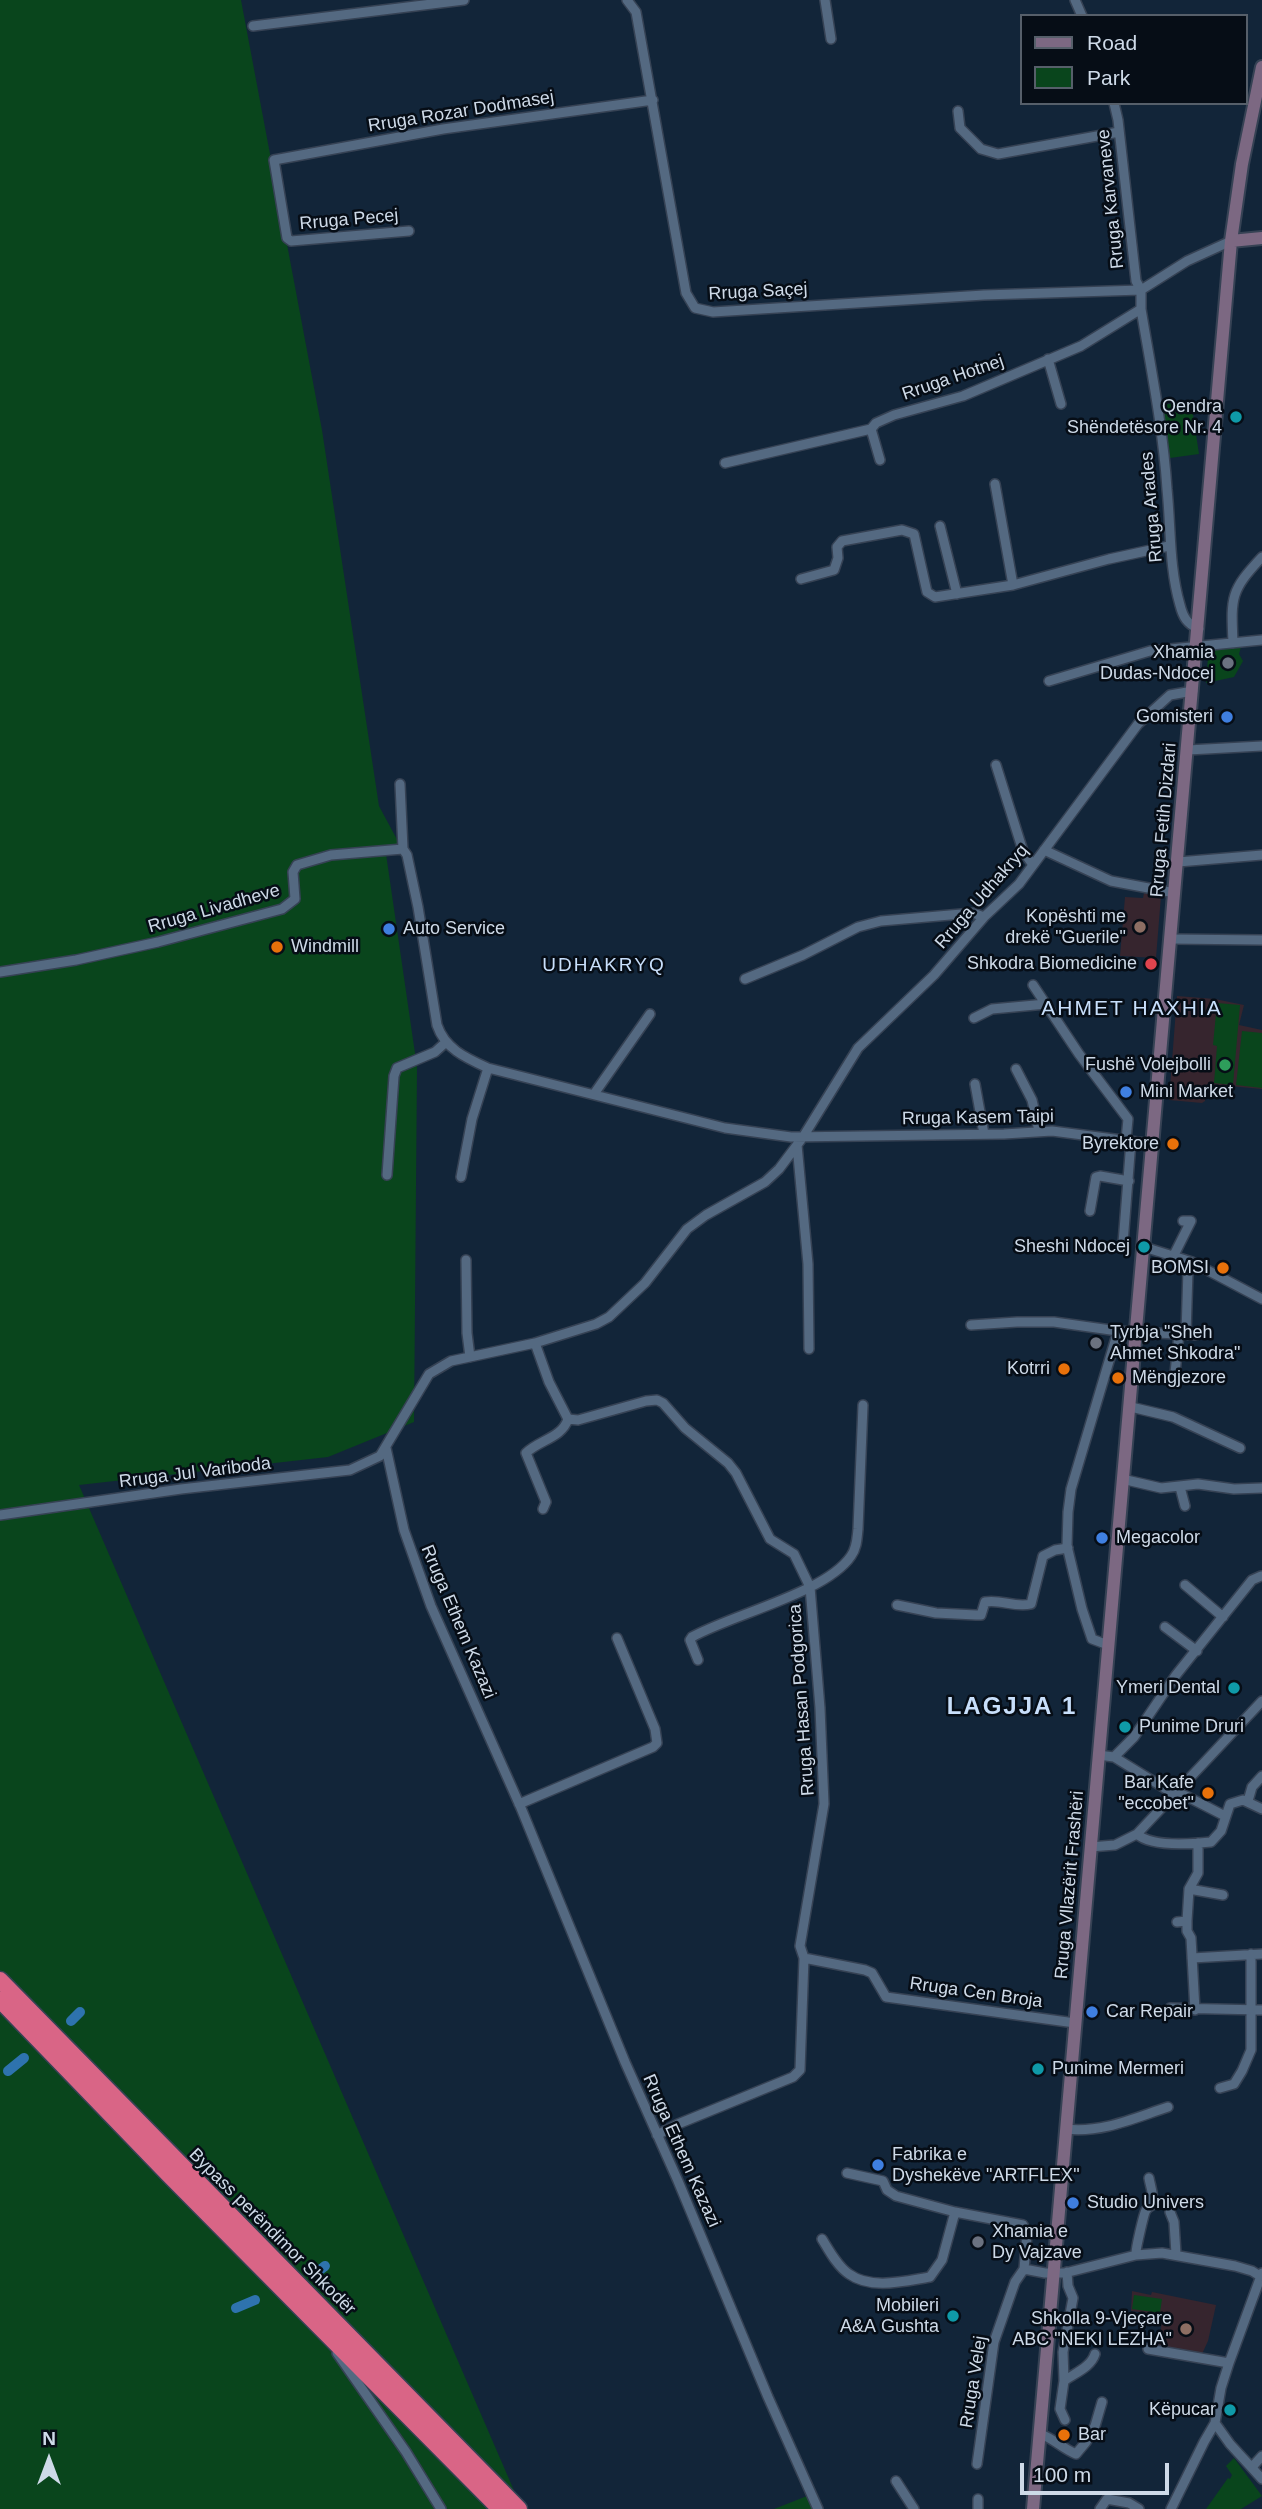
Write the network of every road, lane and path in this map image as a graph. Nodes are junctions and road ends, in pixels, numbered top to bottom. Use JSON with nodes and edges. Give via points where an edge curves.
{"nodes":[{"id":1,"x":464,"y":0,"type":"edge"},
{"id":2,"x":627,"y":0,"type":"edge"},
{"id":3,"x":825,"y":0,"type":"edge"},
{"id":4,"x":253,"y":26,"type":"dead end"},
{"id":5,"x":831,"y":38,"type":"dead end"},
{"id":6,"x":1262,"y":67,"type":"edge"},
{"id":7,"x":653,"y":100,"type":"junction"},
{"id":8,"x":1114,"y":105,"type":"edge"},
{"id":9,"x":958,"y":111,"type":"dead end"},
{"id":10,"x":1119,"y":132,"type":"junction"},
{"id":11,"x":274,"y":160,"type":"joint"},
{"id":12,"x":409,"y":231,"type":"dead end"},
{"id":13,"x":1262,"y":238,"type":"edge"},
{"id":14,"x":1231,"y":241,"type":"junction"},
{"id":15,"x":1141,"y":290,"type":"junction"},
{"id":16,"x":1141,"y":309,"type":"junction"},
{"id":17,"x":1048,"y":359,"type":"junction"},
{"id":18,"x":1061,"y":404,"type":"dead end"},
{"id":19,"x":871,"y":429,"type":"junction"},
{"id":20,"x":880,"y":460,"type":"dead end"},
{"id":21,"x":724,"y":463,"type":"dead end"},
{"id":22,"x":995,"y":484,"type":"dead end"},
{"id":23,"x":940,"y":526,"type":"dead end"},
{"id":24,"x":1169,"y":545,"type":"junction"},
{"id":25,"x":1262,"y":557,"type":"edge"},
{"id":26,"x":801,"y":579,"type":"dead end"},
{"id":27,"x":1013,"y":585,"type":"junction"},
{"id":28,"x":957,"y":594,"type":"junction"},
{"id":29,"x":1199,"y":629,"type":"junction"},
{"id":30,"x":1262,"y":640,"type":"edge"},
{"id":31,"x":1233,"y":643,"type":"junction"},
{"id":32,"x":1196,"y":647,"type":"junction"},
{"id":33,"x":1049,"y":681,"type":"dead end"},
{"id":34,"x":1193,"y":691,"type":"junction"},
{"id":35,"x":1262,"y":746,"type":"edge"},
{"id":36,"x":1188,"y":750,"type":"junction"},
{"id":37,"x":996,"y":765,"type":"dead end"},
{"id":38,"x":400,"y":784,"type":"dead end"},
{"id":39,"x":403,"y":849,"type":"junction"},
{"id":40,"x":1044,"y":850,"type":"junction"},
{"id":41,"x":1262,"y":855,"type":"edge"},
{"id":42,"x":1178,"y":862,"type":"junction"},
{"id":43,"x":1033,"y":865,"type":"junction"},
{"id":44,"x":1175,"y":893,"type":"junction"},
{"id":45,"x":984,"y":918,"type":"junction"},
{"id":46,"x":1171,"y":939,"type":"junction"},
{"id":47,"x":1262,"y":940,"type":"edge"},
{"id":48,"x":0,"y":972,"type":"edge"},
{"id":49,"x":745,"y":979,"type":"dead end"},
{"id":50,"x":1033,"y":985,"type":"dead end"},
{"id":51,"x":1046,"y":1004,"type":"junction"},
{"id":52,"x":650,"y":1013,"type":"dead end"},
{"id":53,"x":974,"y":1018,"type":"dead end"},
{"id":54,"x":445,"y":1043,"type":"junction"},
{"id":55,"x":488,"y":1068,"type":"junction"},
{"id":56,"x":1016,"y":1069,"type":"dead end"},
{"id":57,"x":975,"y":1084,"type":"dead end"},
{"id":58,"x":594,"y":1094,"type":"junction"},
{"id":59,"x":1039,"y":1131,"type":"junction"},
{"id":60,"x":984,"y":1134,"type":"junction"},
{"id":61,"x":800,"y":1141,"type":"junction"},
{"id":62,"x":1129,"y":1141,"type":"junction"},
{"id":63,"x":1153,"y":1144,"type":"junction"},
{"id":64,"x":387,"y":1175,"type":"dead end"},
{"id":65,"x":461,"y":1177,"type":"dead end"},
{"id":66,"x":1129,"y":1181,"type":"junction"},
{"id":67,"x":1090,"y":1211,"type":"dead end"},
{"id":68,"x":1182,"y":1221,"type":"dead end"},
{"id":69,"x":1123,"y":1243,"type":"dead end"},
{"id":70,"x":1144,"y":1247,"type":"junction"},
{"id":71,"x":1174,"y":1255,"type":"junction"},
{"id":72,"x":466,"y":1260,"type":"dead end"},
{"id":73,"x":1192,"y":1262,"type":"junction"},
{"id":74,"x":1262,"y":1299,"type":"edge"},
{"id":75,"x":971,"y":1325,"type":"dead end"},
{"id":76,"x":1118,"y":1331,"type":"junction"},
{"id":77,"x":1137,"y":1331,"type":"junction"},
{"id":78,"x":1187,"y":1334,"type":"junction"},
{"id":79,"x":535,"y":1343,"type":"junction"},
{"id":80,"x":809,"y":1349,"type":"dead end"},
{"id":81,"x":470,"y":1357,"type":"junction"},
{"id":82,"x":1175,"y":1373,"type":"dead end"},
{"id":83,"x":863,"y":1405,"type":"dead end"},
{"id":84,"x":1130,"y":1407,"type":"junction"},
{"id":85,"x":568,"y":1419,"type":"junction"},
{"id":86,"x":386,"y":1448,"type":"junction"},
{"id":87,"x":1240,"y":1448,"type":"dead end"},
{"id":88,"x":1122,"y":1479,"type":"junction"},
{"id":89,"x":1180,"y":1487,"type":"junction"},
{"id":90,"x":1262,"y":1488,"type":"edge"},
{"id":91,"x":1185,"y":1506,"type":"dead end"},
{"id":92,"x":542,"y":1509,"type":"dead end"},
{"id":93,"x":0,"y":1515,"type":"edge"},
{"id":94,"x":1068,"y":1548,"type":"junction"},
{"id":95,"x":1261,"y":1576,"type":"edge"},
{"id":96,"x":1185,"y":1585,"type":"dead end"},
{"id":97,"x":810,"y":1587,"type":"junction"},
{"id":98,"x":897,"y":1605,"type":"dead end"},
{"id":99,"x":1223,"y":1617,"type":"junction"},
{"id":100,"x":1165,"y":1627,"type":"dead end"},
{"id":101,"x":617,"y":1637,"type":"dead end"},
{"id":102,"x":1108,"y":1645,"type":"junction"},
{"id":103,"x":1197,"y":1651,"type":"junction"},
{"id":104,"x":698,"y":1660,"type":"dead end"},
{"id":105,"x":1262,"y":1701,"type":"edge"},
{"id":106,"x":1098,"y":1755,"type":"junction"},
{"id":107,"x":1114,"y":1757,"type":"junction"},
{"id":108,"x":1262,"y":1776,"type":"edge"},
{"id":109,"x":1175,"y":1793,"type":"junction"},
{"id":110,"x":1248,"y":1801,"type":"junction"},
{"id":111,"x":519,"y":1804,"type":"junction"},
{"id":112,"x":1262,"y":1809,"type":"edge"},
{"id":113,"x":1225,"y":1816,"type":"junction"},
{"id":114,"x":1137,"y":1834,"type":"junction"},
{"id":115,"x":1198,"y":1843,"type":"junction"},
{"id":116,"x":1090,"y":1847,"type":"junction"},
{"id":117,"x":1189,"y":1889,"type":"junction"},
{"id":118,"x":1223,"y":1895,"type":"dead end"},
{"id":119,"x":1251,"y":1954,"type":"junction"},
{"id":120,"x":1262,"y":1954,"type":"edge"},
{"id":121,"x":804,"y":1958,"type":"junction"},
{"id":122,"x":1192,"y":1958,"type":"junction"},
{"id":123,"x":0,"y":1980,"type":"edge"},
{"id":124,"x":0,"y":2000,"type":"edge"},
{"id":125,"x":1170,"y":2008,"type":"dead end"},
{"id":126,"x":1195,"y":2010,"type":"junction"},
{"id":127,"x":1257,"y":2010,"type":"edge"},
{"id":128,"x":1075,"y":2023,"type":"junction"},
{"id":129,"x":1220,"y":2088,"type":"dead end"},
{"id":130,"x":1168,"y":2107,"type":"dead end"},
{"id":131,"x":1066,"y":2129,"type":"junction"},
{"id":132,"x":657,"y":2136,"type":"junction"},
{"id":133,"x":847,"y":2173,"type":"dead end"},
{"id":134,"x":1149,"y":2178,"type":"dead end"},
{"id":135,"x":955,"y":2212,"type":"junction"},
{"id":136,"x":1170,"y":2212,"type":"dead end"},
{"id":137,"x":822,"y":2239,"type":"dead end"},
{"id":138,"x":1176,"y":2254,"type":"junction"},
{"id":139,"x":1136,"y":2255,"type":"junction"},
{"id":140,"x":1024,"y":2269,"type":"junction"},
{"id":141,"x":1060,"y":2273,"type":"junction"},
{"id":142,"x":1261,"y":2274,"type":"edge"},
{"id":143,"x":316,"y":2324,"type":"junction"},
{"id":144,"x":1148,"y":2349,"type":"dead end"},
{"id":145,"x":1095,"y":2354,"type":"dead end"},
{"id":146,"x":1228,"y":2362,"type":"junction"},
{"id":147,"x":1063,"y":2385,"type":"junction"},
{"id":148,"x":1044,"y":2387,"type":"junction"},
{"id":149,"x":1102,"y":2402,"type":"dead end"},
{"id":150,"x":1065,"y":2420,"type":"dead end"},
{"id":151,"x":1215,"y":2423,"type":"junction"},
{"id":152,"x":1040,"y":2434,"type":"junction"},
{"id":153,"x":1262,"y":2456,"type":"edge"},
{"id":154,"x":977,"y":2464,"type":"dead end"},
{"id":155,"x":1252,"y":2467,"type":"junction"},
{"id":156,"x":1262,"y":2479,"type":"edge"},
{"id":157,"x":895,"y":2482,"type":"dead end"},
{"id":158,"x":441,"y":2509,"type":"edge"},
{"id":159,"x":500,"y":2509,"type":"edge"},
{"id":160,"x":519,"y":2509,"type":"edge"},
{"id":161,"x":818,"y":2509,"type":"edge"},
{"id":162,"x":914,"y":2509,"type":"edge"},
{"id":163,"x":1033,"y":2509,"type":"edge"},
{"id":164,"x":1100,"y":2509,"type":"edge"},
{"id":165,"x":1139,"y":2509,"type":"edge"},
{"id":166,"x":1171,"y":2509,"type":"edge"}],
"edges":[{"from":1,"to":4,"type":"street"},
{"from":2,"to":7,"type":"street","name":"Rruga Saçej","via":[[636,12]]},
{"from":3,"to":5,"type":"street"},
{"from":6,"to":14,"type":"main road","name":"Rruga Fetih Dizdari"},
{"from":7,"to":11,"type":"street","name":"Rruga Rozar Dodmasej","via":[[443,129]]},
{"from":7,"to":15,"type":"street","name":"Rruga Saçej","via":[[686,293],[695,308],[713,312]]},
{"from":8,"to":10,"type":"street","name":"Rruga Karvaneve"},
{"from":9,"to":10,"type":"street","via":[[961,130],[981,149],[998,154]]},
{"from":10,"to":15,"type":"street","name":"Rruga Karvaneve","via":[[1136,281]]},
{"from":11,"to":12,"type":"street","name":"Rruga Pecej","via":[[291,241]]},
{"from":13,"to":14,"type":"main road"},
{"from":14,"to":15,"type":"street"},
{"from":14,"to":29,"type":"main road","name":"Rruga Fetih Dizdari"},
{"from":15,"to":16,"type":"street","name":"Rruga Arades"},
{"from":16,"to":17,"type":"street","name":"Rruga Hotnej","via":[[1081,346]]},
{"from":16,"to":24,"type":"street","name":"Rruga Arades","via":[[1160,421]]},
{"from":17,"to":18,"type":"street"},
{"from":17,"to":19,"type":"street","name":"Rruga Hotnej","via":[[963,396],[894,415]]},
{"from":19,"to":20,"type":"street"},
{"from":19,"to":21,"type":"street","name":"Rruga Hotnej"},
{"from":22,"to":27,"type":"street"},
{"from":23,"to":28,"type":"street"},
{"from":24,"to":27,"type":"street"},
{"from":24,"to":29,"type":"street","name":"Rruga Arades","via":[[1183,615]]},
{"from":25,"to":31,"type":"street","via":[[1234,591]]},
{"from":26,"to":28,"type":"street","via":[[834,570],[842,541],[902,530],[914,534],[927,592],[935,597]]},
{"from":27,"to":28,"type":"street"},
{"from":29,"to":32,"type":"main road","name":"Rruga Fetih Dizdari"},
{"from":30,"to":31,"type":"street"},
{"from":31,"to":32,"type":"street"},
{"from":32,"to":33,"type":"street","via":[[1150,652]]},
{"from":32,"to":34,"type":"main road","name":"Rruga Fetih Dizdari"},
{"from":34,"to":36,"type":"main road","name":"Rruga Fetih Dizdari"},
{"from":34,"to":40,"type":"street","name":"Rruga Udhakryq","via":[[1170,695],[1138,724]]},
{"from":35,"to":36,"type":"street"},
{"from":36,"to":42,"type":"main road","name":"Rruga Fetih Dizdari"},
{"from":37,"to":43,"type":"street","via":[[1023,851]]},
{"from":38,"to":39,"type":"street"},
{"from":39,"to":48,"type":"street","name":"Rruga Livadheve","via":[[305,861],[293,872],[295,899],[282,909],[146,945]]},
{"from":39,"to":54,"type":"street","via":[[418,907],[437,1025]]},
{"from":40,"to":43,"type":"street","name":"Rruga Udhakryq"},
{"from":40,"to":44,"type":"street","via":[[1111,881]]},
{"from":41,"to":42,"type":"street"},
{"from":42,"to":44,"type":"main road","name":"Rruga Fetih Dizdari"},
{"from":43,"to":45,"type":"street","name":"Rruga Udhakryq"},
{"from":44,"to":46,"type":"main road","name":"Rruga Fetih Dizdari"},
{"from":45,"to":49,"type":"street","via":[[973,913],[881,921],[858,927]]},
{"from":45,"to":61,"type":"street","name":"Rruga Udhakryq","via":[[934,975],[858,1048]]},
{"from":46,"to":47,"type":"street"},
{"from":46,"to":63,"type":"main road","name":"Rruga Fetih Dizdari"},
{"from":50,"to":51,"type":"street"},
{"from":51,"to":53,"type":"street","via":[[992,1009]]},
{"from":51,"to":62,"type":"street","via":[[1128,1119]]},
{"from":52,"to":58,"type":"street"},
{"from":54,"to":55,"type":"street"},
{"from":54,"to":64,"type":"street","via":[[397,1068]]},
{"from":55,"to":58,"type":"street"},
{"from":55,"to":65,"type":"street"},
{"from":56,"to":59,"type":"street","via":[[1032,1100]]},
{"from":57,"to":60,"type":"street"},
{"from":58,"to":61,"type":"street","via":[[725,1128]]},
{"from":59,"to":60,"type":"street","name":"Rruga Kasem Taipi"},
{"from":59,"to":62,"type":"street","name":"Rruga Kasem Taipi"},
{"from":60,"to":61,"type":"street","name":"Rruga Kasem Taipi"},
{"from":61,"to":79,"type":"street","name":"Rruga Udhakryq","via":[[765,1182],[687,1229],[645,1283],[609,1317]]},
{"from":61,"to":80,"type":"street"},
{"from":62,"to":63,"type":"street","name":"Rruga Kasem Taipi"},
{"from":62,"to":66,"type":"street"},
{"from":63,"to":70,"type":"main road","name":"Rruga Fetih Dizdari"},
{"from":66,"to":67,"type":"street","via":[[1096,1177]]},
{"from":66,"to":69,"type":"street"},
{"from":68,"to":71,"type":"street","via":[[1191,1221]]},
{"from":70,"to":71,"type":"street"},
{"from":70,"to":77,"type":"main road","name":"Rruga Fetih Dizdari"},
{"from":71,"to":73,"type":"street"},
{"from":72,"to":81,"type":"street"},
{"from":73,"to":74,"type":"street"},
{"from":73,"to":78,"type":"street"},
{"from":75,"to":76,"type":"street","via":[[1054,1322]]},
{"from":76,"to":77,"type":"street"},
{"from":76,"to":94,"type":"street","via":[[1071,1489]]},
{"from":77,"to":78,"type":"street"},
{"from":77,"to":84,"type":"main road","name":"Rruga Vllazërit Frashëri"},
{"from":78,"to":82,"type":"street"},
{"from":79,"to":81,"type":"street","name":"Rruga Udhakryq"},
{"from":79,"to":85,"type":"street"},
{"from":81,"to":86,"type":"street","name":"Rruga Udhakryq","via":[[429,1374]]},
{"from":83,"to":97,"type":"street","via":[[856,1544],[851,1556]]},
{"from":84,"to":87,"type":"street","via":[[1173,1417]]},
{"from":84,"to":88,"type":"main road","name":"Rruga Vllazërit Frashëri"},
{"from":85,"to":92,"type":"street","via":[[561,1432],[526,1453],[546,1502]]},
{"from":85,"to":97,"type":"street","name":"Rruga Hasan Podgorica","via":[[646,1401],[663,1404],[728,1463],[770,1539],[794,1554]]},
{"from":86,"to":93,"type":"street","name":"Rruga Jul Variboda","via":[[380,1456],[350,1470]]},
{"from":86,"to":111,"type":"street","name":"Rruga Ethem Kazazi","via":[[404,1530],[431,1606]]},
{"from":88,"to":89,"type":"street"},
{"from":88,"to":102,"type":"main road","name":"Rruga Vllazërit Frashëri"},
{"from":89,"to":90,"type":"street"},
{"from":89,"to":91,"type":"street"},
{"from":94,"to":98,"type":"street","via":[[1043,1556],[1031,1604],[985,1602],[981,1615]]},
{"from":94,"to":102,"type":"street","via":[[1092,1639]]},
{"from":95,"to":99,"type":"street","via":[[1252,1580]]},
{"from":96,"to":99,"type":"street"},
{"from":97,"to":104,"type":"street","name":"Rruga Hasan Podgorica","via":[[692,1637]]},
{"from":97,"to":121,"type":"street","name":"Rruga Hasan Podgorica","via":[[824,1807],[800,1946]]},
{"from":99,"to":103,"type":"street"},
{"from":100,"to":103,"type":"street"},
{"from":101,"to":111,"type":"street","via":[[657,1743]]},
{"from":102,"to":106,"type":"main road","name":"Rruga Vllazërit Frashëri"},
{"from":103,"to":107,"type":"street"},
{"from":105,"to":109,"type":"street"},
{"from":106,"to":107,"type":"street"},
{"from":106,"to":116,"type":"main road","name":"Rruga Vllazërit Frashëri"},
{"from":107,"to":109,"type":"street"},
{"from":108,"to":110,"type":"street"},
{"from":109,"to":113,"type":"street"},
{"from":109,"to":114,"type":"street"},
{"from":110,"to":112,"type":"street"},
{"from":110,"to":113,"type":"street","via":[[1230,1804]]},
{"from":111,"to":132,"type":"street","name":"Rruga Ethem Kazazi"},
{"from":113,"to":115,"type":"street","via":[[1216,1837]]},
{"from":114,"to":115,"type":"street","via":[[1154,1842]]},
{"from":114,"to":116,"type":"street","via":[[1124,1843]]},
{"from":115,"to":117,"type":"street","via":[[1198,1873]]},
{"from":116,"to":128,"type":"main road","name":"Rruga Vllazërit Frashëri"},
{"from":117,"to":118,"type":"street"},
{"from":117,"to":122,"type":"street","via":[[1182,1921],[1191,1938]]},
{"from":119,"to":120,"type":"street"},
{"from":119,"to":122,"type":"street"},
{"from":119,"to":127,"type":"street"},
{"from":121,"to":128,"type":"street","name":"Rruga Cen Broja","via":[[866,1970],[886,1997]]},
{"from":121,"to":132,"type":"street","name":"Rruga Hasan Podgorica","via":[[802,2065],[797,2075]]},
{"from":122,"to":126,"type":"street"},
{"from":123,"to":160,"type":"highway","name":"Bypass perëndimor Shkodër"},
{"from":124,"to":143,"type":"highway","name":"Bypass perëndimor Shkodër"},
{"from":125,"to":126,"type":"street"},
{"from":126,"to":127,"type":"street"},
{"from":127,"to":129,"type":"street","via":[[1251,2050],[1242,2071],[1234,2084]]},
{"from":128,"to":131,"type":"main road","name":"Rruga Vllazërit Frashëri"},
{"from":130,"to":131,"type":"street","via":[[1103,2128]]},
{"from":131,"to":141,"type":"main road","name":"Rruga Vllazërit Frashëri"},
{"from":132,"to":161,"type":"street","name":"Rruga Ethem Kazazi"},
{"from":133,"to":135,"type":"street","via":[[883,2180],[896,2196]]},
{"from":134,"to":139,"type":"street","via":[[1152,2205],[1144,2213]]},
{"from":135,"to":137,"type":"street","via":[[942,2260],[930,2277],[895,2282],[858,2279],[846,2273]]},
{"from":135,"to":140,"type":"street","via":[[1023,2225]]},
{"from":136,"to":138,"type":"street"},
{"from":138,"to":139,"type":"street"},
{"from":138,"to":142,"type":"street"},
{"from":139,"to":141,"type":"street"},
{"from":140,"to":141,"type":"street"},
{"from":140,"to":154,"type":"street","name":"Rruga Velej","via":[[994,2342]]},
{"from":141,"to":147,"type":"street","name":"Rruga Vllazërit Frashëri","via":[[1073,2298],[1063,2352]]},
{"from":141,"to":148,"type":"main road","name":"Rruga Vllazërit Frashëri"},
{"from":142,"to":146,"type":"street"},
{"from":143,"to":158,"type":"street"},
{"from":143,"to":159,"type":"highway","name":"Bypass perëndimor Shkodër"},
{"from":144,"to":146,"type":"street"},
{"from":145,"to":147,"type":"street","via":[[1093,2361]]},
{"from":146,"to":151,"type":"street"},
{"from":147,"to":148,"type":"street"},
{"from":147,"to":150,"type":"street","name":"Rruga Vllazërit Frashëri","via":[[1060,2409]]},
{"from":148,"to":152,"type":"main road","name":"Rruga Vllazërit Frashëri"},
{"from":149,"to":152,"type":"street","via":[[1095,2426],[1076,2454]]},
{"from":151,"to":155,"type":"street"},
{"from":151,"to":166,"type":"street"},
{"from":152,"to":163,"type":"main road","name":"Rruga Vllazërit Frashëri"},
{"from":153,"to":155,"type":"street"},
{"from":155,"to":156,"type":"street"},
{"from":157,"to":162,"type":"street"},
{"from":164,"to":165,"type":"street","via":[[1107,2499]]}]}
